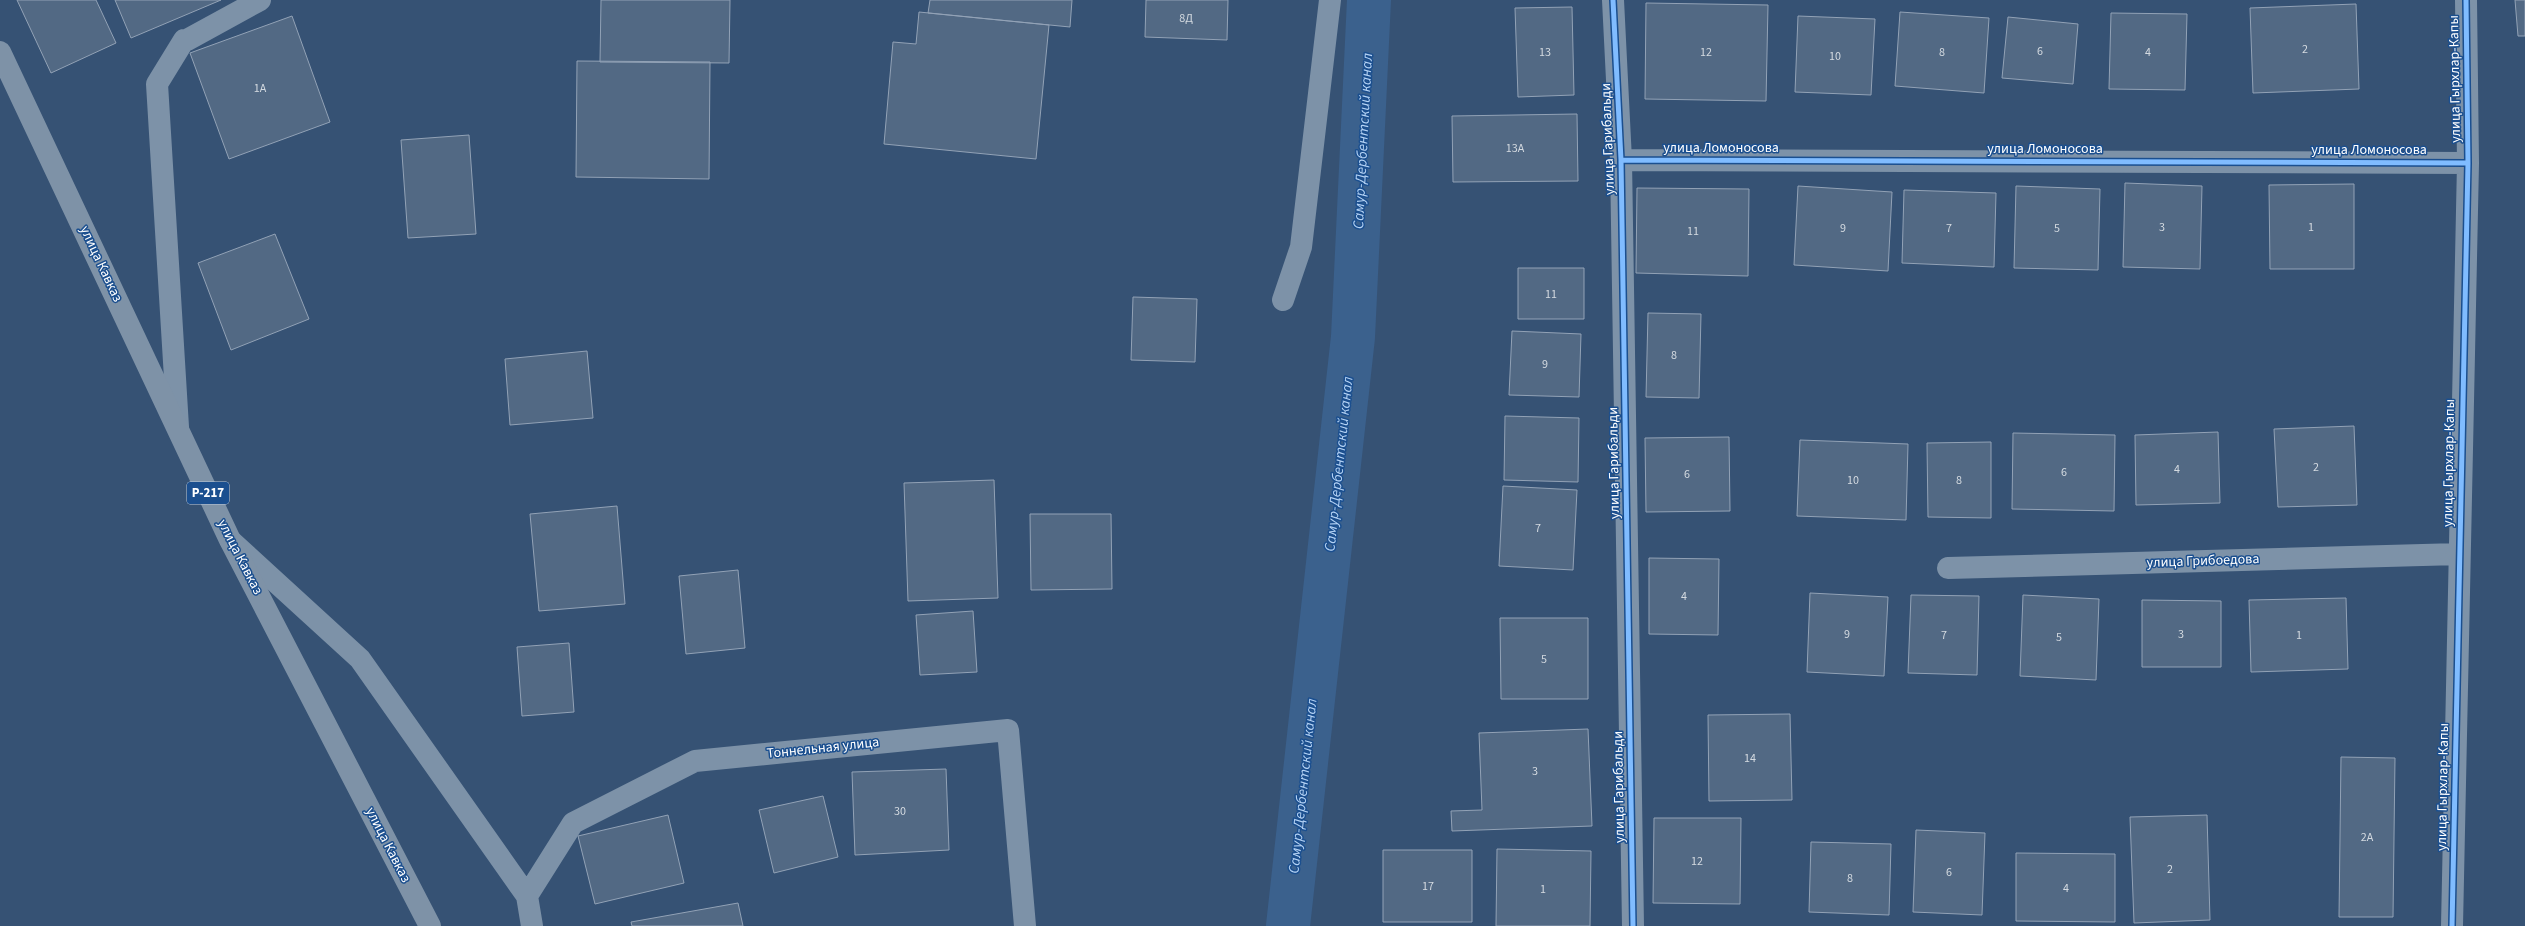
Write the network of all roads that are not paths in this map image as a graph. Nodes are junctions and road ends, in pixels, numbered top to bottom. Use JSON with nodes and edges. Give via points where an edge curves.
{"nodes":[{"id":1,"x":260,"y":0,"type":"edge"},
{"id":2,"x":1330,"y":0,"type":"edge"},
{"id":3,"x":1613,"y":0,"type":"edge"},
{"id":4,"x":2466,"y":0,"type":"edge"},
{"id":5,"x":0,"y":52,"type":"edge"},
{"id":6,"x":1621,"y":160,"type":"junction"},
{"id":7,"x":2468,"y":163,"type":"junction"},
{"id":8,"x":1283,"y":300,"type":"dead end"},
{"id":9,"x":178,"y":428,"type":"junction"},
{"id":10,"x":230,"y":540,"type":"junction"},
{"id":11,"x":2459,"y":554,"type":"junction"},
{"id":12,"x":1948,"y":568,"type":"dead end"},
{"id":13,"x":527,"y":896,"type":"junction"},
{"id":14,"x":430,"y":926,"type":"edge"},
{"id":15,"x":532,"y":926,"type":"edge"},
{"id":16,"x":1025,"y":926,"type":"edge"},
{"id":17,"x":1633,"y":926,"type":"edge"},
{"id":18,"x":2452,"y":926,"type":"edge"}],
"edges":[{"from":1,"to":9,"type":"street","via":[[184,40],[157,84]]},
{"from":2,"to":8,"type":"street","via":[[1301,246]]},
{"from":3,"to":6,"type":"street","name":"улица Гарибальди"},
{"from":4,"to":7,"type":"street","name":"улица Гырхлар-Капы"},
{"from":5,"to":9,"type":"highway","name":"улица Кавказ","number":"Р-217"},
{"from":6,"to":7,"type":"street","name":"улица Ломоносова"},
{"from":6,"to":17,"type":"street","name":"улица Гарибальди"},
{"from":7,"to":11,"type":"street","name":"улица Гырхлар-Капы"},
{"from":9,"to":10,"type":"highway","name":"улица Кавказ","number":"Р-217"},
{"from":10,"to":13,"type":"street","via":[[360,659]]},
{"from":10,"to":14,"type":"highway","name":"улица Кавказ","number":"Р-217"},
{"from":11,"to":12,"type":"street","name":"улица Грибоедова"},
{"from":11,"to":18,"type":"street","name":"улица Гырхлар-Капы"},
{"from":13,"to":15,"type":"street"},
{"from":13,"to":16,"type":"street","name":"Тоннельная улица","via":[[573,823],[695,761],[1008,730]]}]}
